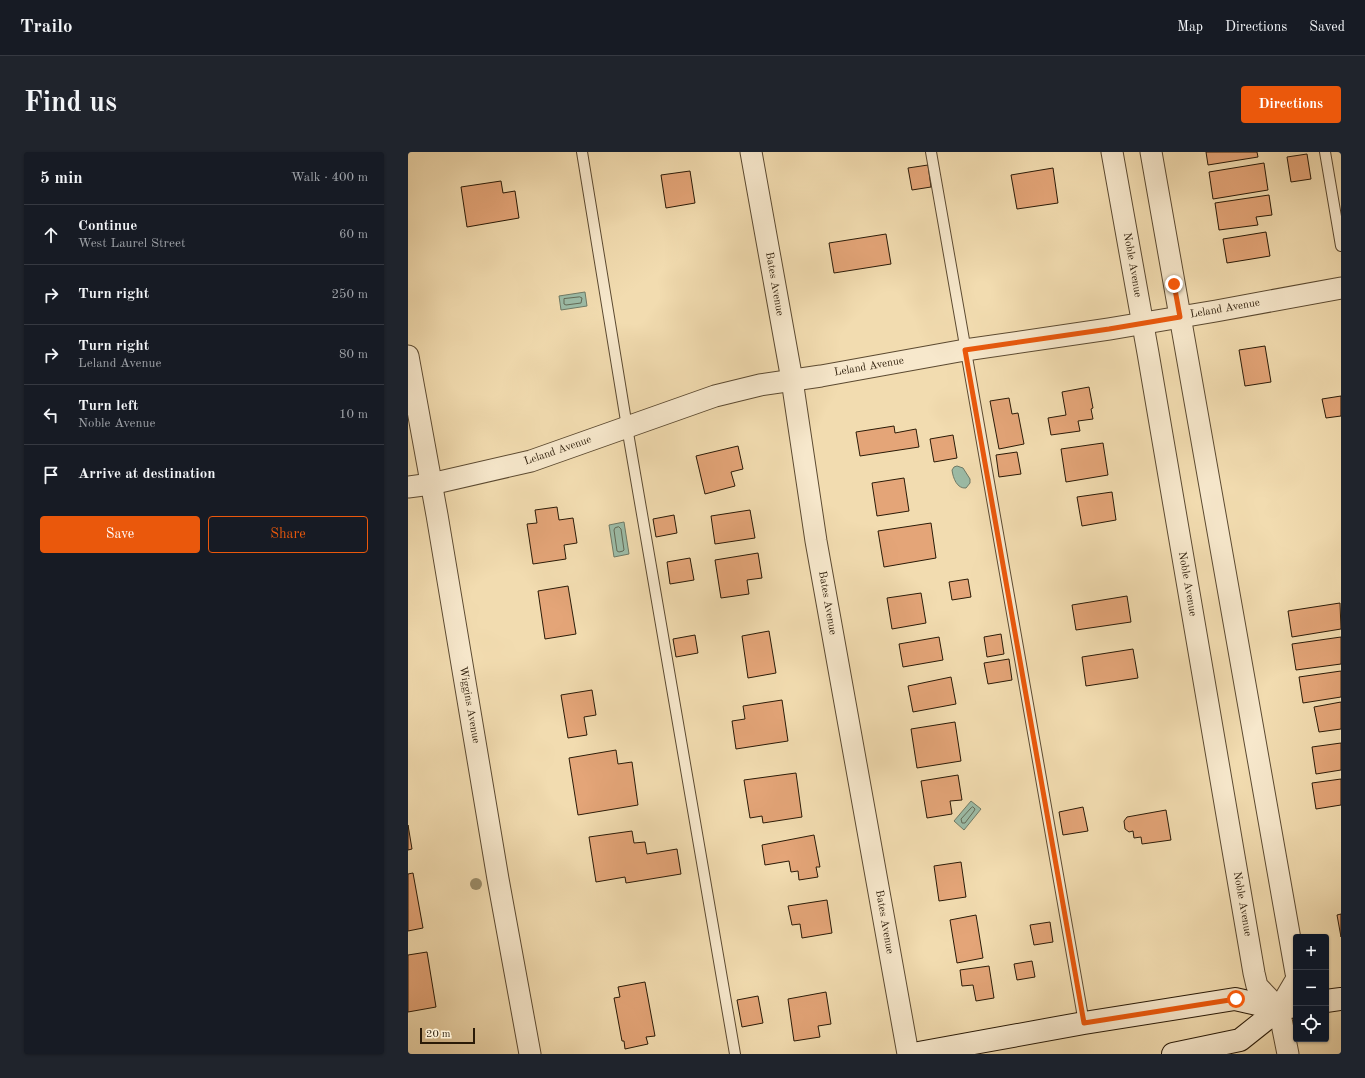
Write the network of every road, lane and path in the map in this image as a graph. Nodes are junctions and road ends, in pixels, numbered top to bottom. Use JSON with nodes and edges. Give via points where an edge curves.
{"nodes":[{"id":1,"x":582,"y":152,"type":"edge"},
{"id":2,"x":751,"y":152,"type":"edge"},
{"id":3,"x":931,"y":152,"type":"edge"},
{"id":4,"x":1112,"y":152,"type":"edge"},
{"id":5,"x":1151,"y":152,"type":"edge"},
{"id":6,"x":1325,"y":152,"type":"edge"},
{"id":7,"x":1341,"y":246,"type":"edge"},
{"id":8,"x":1341,"y":288,"type":"edge"},
{"id":9,"x":1180,"y":317,"type":"junction"},
{"id":10,"x":1142,"y":323,"type":"junction"},
{"id":11,"x":965,"y":350,"type":"junction"},
{"id":12,"x":408,"y":356,"type":"edge"},
{"id":13,"x":792,"y":380,"type":"junction"},
{"id":14,"x":627,"y":427,"type":"junction"},
{"id":15,"x":431,"y":484,"type":"junction"},
{"id":16,"x":408,"y":487,"type":"edge"},
{"id":17,"x":1295,"y":970,"type":"edge"},
{"id":18,"x":1293,"y":990,"type":"edge"},
{"id":19,"x":1341,"y":999,"type":"edge"},
{"id":20,"x":1329,"y":1001,"type":"edge"},
{"id":21,"x":1288,"y":1007,"type":"edge"},
{"id":22,"x":1084,"y":1023,"type":"junction"},
{"id":23,"x":530,"y":1054,"type":"edge"},
{"id":24,"x":735,"y":1054,"type":"edge"},
{"id":25,"x":908,"y":1054,"type":"edge"},
{"id":26,"x":913,"y":1054,"type":"edge"},
{"id":27,"x":1173,"y":1054,"type":"edge"},
{"id":28,"x":1288,"y":1054,"type":"edge"}],
"edges":[{"from":1,"to":14,"type":"lane"},
{"from":2,"to":13,"type":"street","name":"Bates Avenue"},
{"from":3,"to":11,"type":"lane"},
{"from":4,"to":10,"type":"street","name":"Noble Avenue"},
{"from":5,"to":9,"type":"street"},
{"from":6,"to":7,"type":"lane"},
{"from":8,"to":9,"type":"street","name":"Leland Avenue"},
{"from":9,"to":10,"type":"street","name":"Leland Avenue"},
{"from":9,"to":17,"type":"street"},
{"from":10,"to":11,"type":"street","name":"Leland Avenue"},
{"from":10,"to":21,"type":"street","name":"Noble Avenue","via":[[1254,973],[1257,986]]},
{"from":11,"to":13,"type":"street","name":"Leland Avenue"},
{"from":11,"to":22,"type":"lane"},
{"from":12,"to":15,"type":"street","name":"Wiggins Avenue"},
{"from":13,"to":14,"type":"street","name":"Leland Avenue","via":[[715,396]]},
{"from":13,"to":25,"type":"street","name":"Bates Avenue","via":[[817,549]]},
{"from":14,"to":15,"type":"street","name":"Leland Avenue","via":[[531,461]]},
{"from":14,"to":24,"type":"lane"},
{"from":15,"to":16,"type":"street","name":"Leland Avenue"},
{"from":15,"to":23,"type":"street","name":"Wiggins Avenue"},
{"from":18,"to":21,"type":"street"},
{"from":19,"to":20,"type":"street"},
{"from":21,"to":22,"type":"street","via":[[1236,999]]},
{"from":21,"to":27,"type":"street","via":[[1240,1040]]},
{"from":21,"to":28,"type":"street"},
{"from":22,"to":26,"type":"street"}]}
